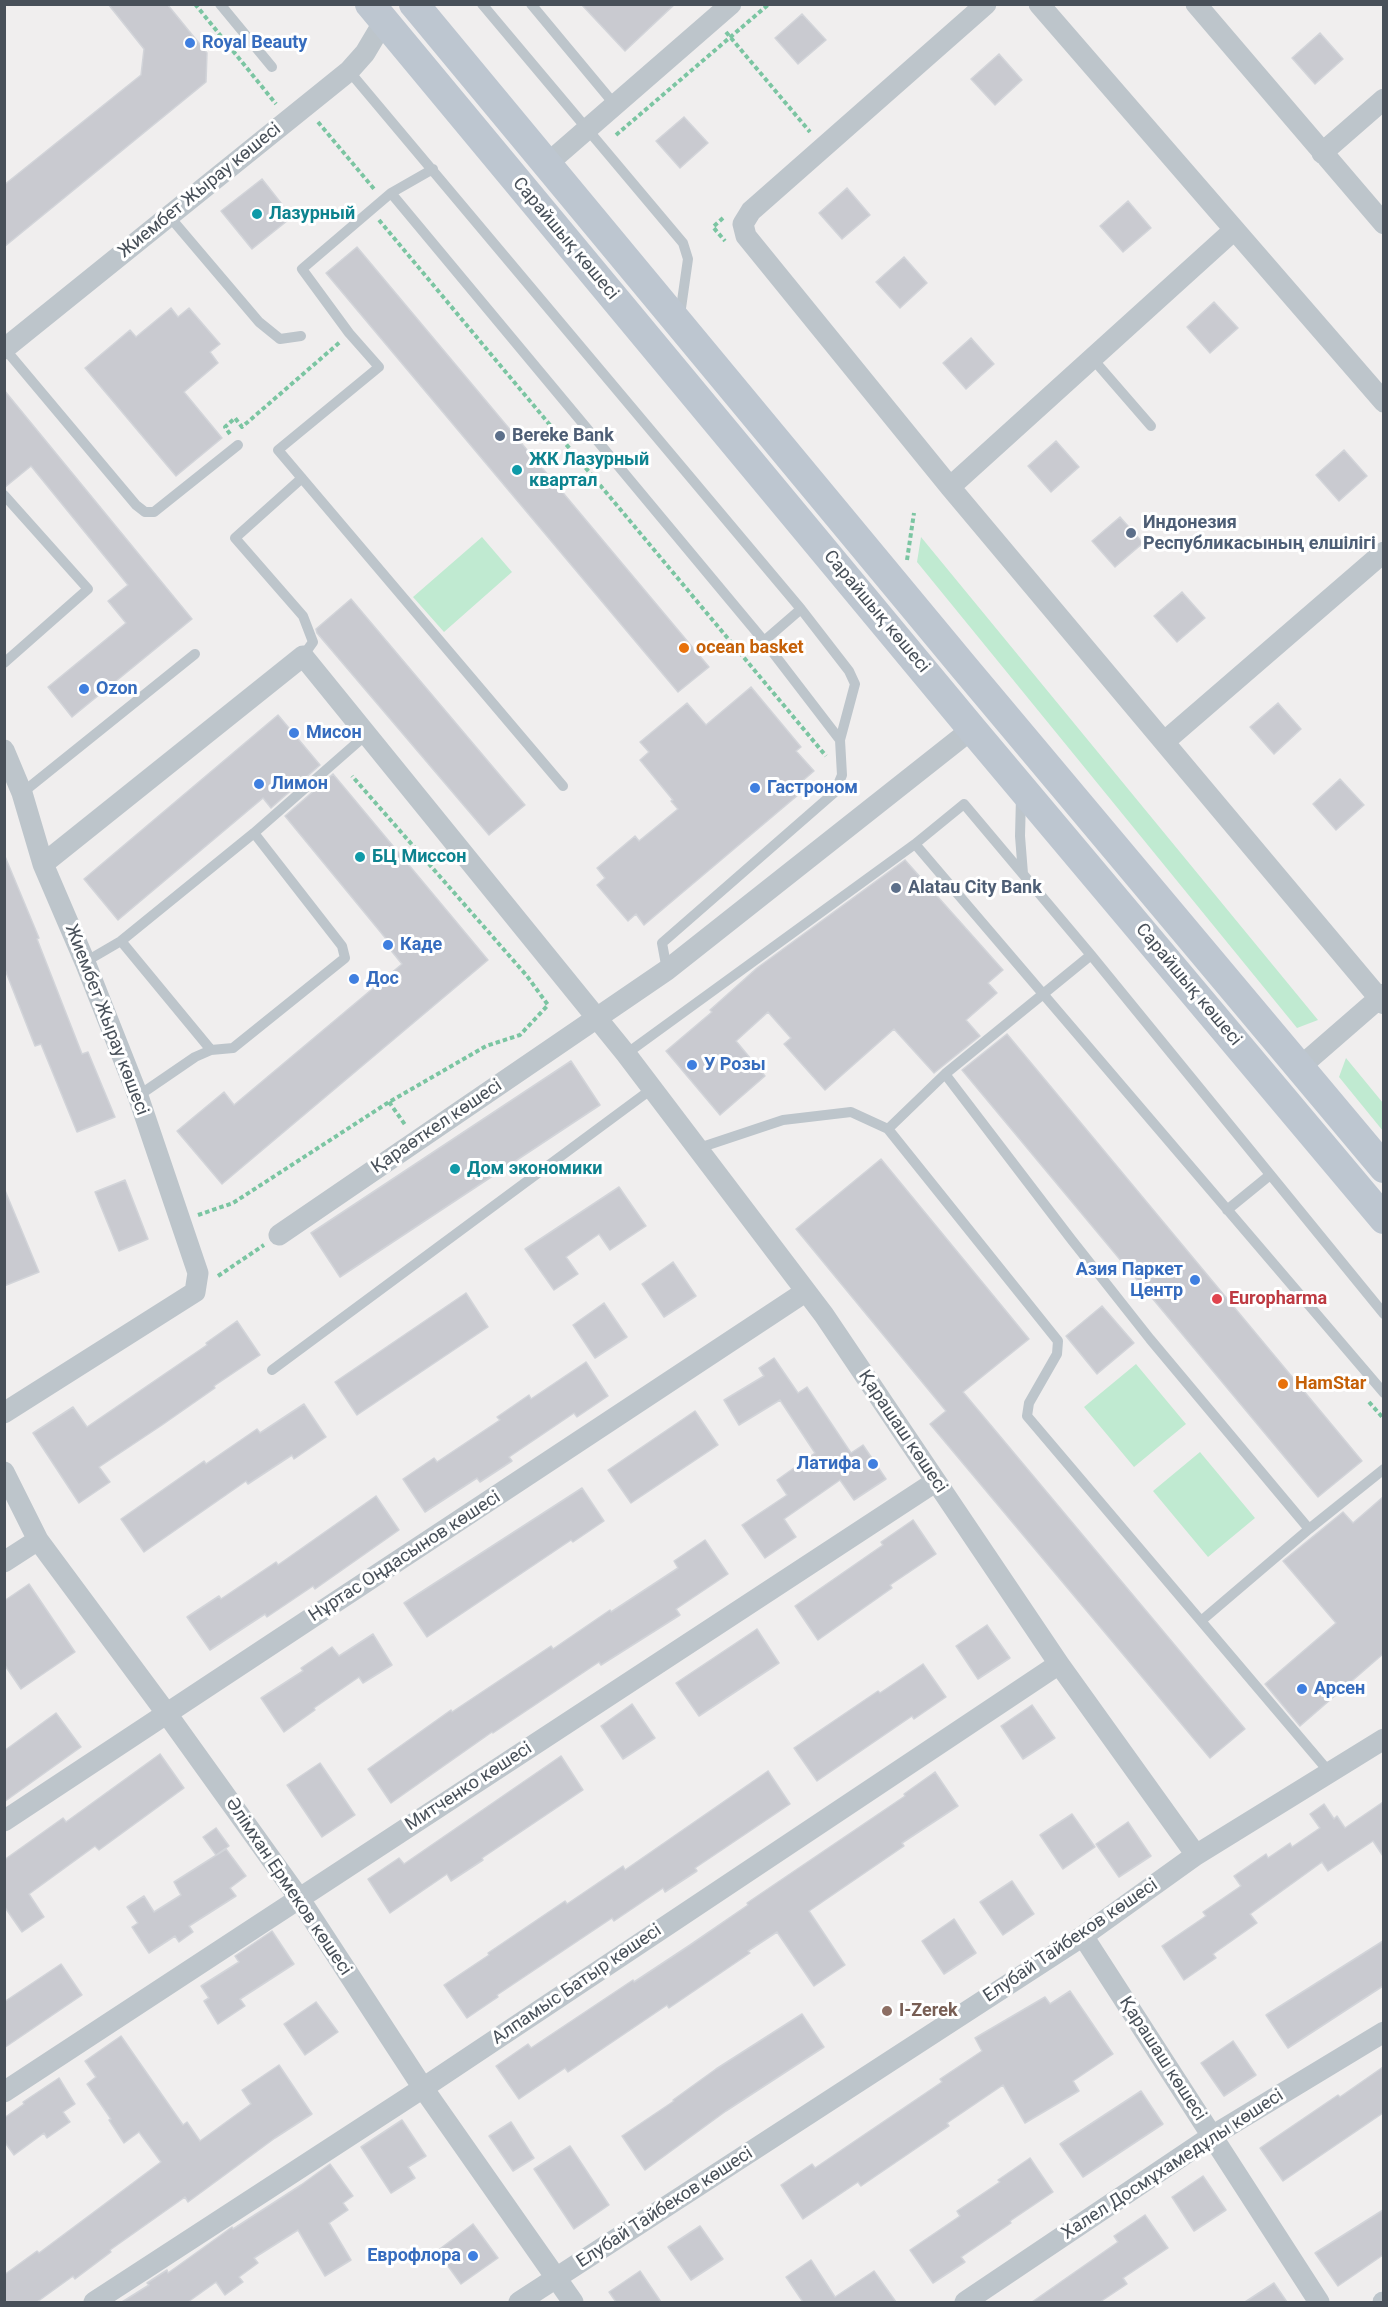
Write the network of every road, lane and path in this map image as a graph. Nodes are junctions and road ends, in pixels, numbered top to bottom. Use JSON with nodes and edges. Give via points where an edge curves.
{"nodes":[{"id":1,"x":195,"y":4,"type":"edge"},
{"id":2,"x":220,"y":4,"type":"edge"},
{"id":3,"x":414,"y":4,"type":"edge"},
{"id":4,"x":482,"y":4,"type":"edge"},
{"id":5,"x":531,"y":4,"type":"edge"},
{"id":6,"x":731,"y":4,"type":"edge"},
{"id":7,"x":769,"y":4,"type":"edge"},
{"id":8,"x":987,"y":4,"type":"edge"},
{"id":9,"x":1039,"y":4,"type":"edge"},
{"id":10,"x":1196,"y":4,"type":"edge"},
{"id":11,"x":377,"y":13,"type":"edge"},
{"id":12,"x":272,"y":67,"type":"dead end"},
{"id":13,"x":349,"y":71,"type":"junction"},
{"id":14,"x":1383,"y":99,"type":"edge"},
{"id":15,"x":615,"y":105,"type":"junction"},
{"id":16,"x":289,"y":118,"type":"junction"},
{"id":17,"x":316,"y":120,"type":"dead end"},
{"id":18,"x":587,"y":130,"type":"junction"},
{"id":19,"x":616,"y":135,"type":"dead end"},
{"id":20,"x":1322,"y":153,"type":"junction"},
{"id":21,"x":547,"y":164,"type":"junction"},
{"id":22,"x":433,"y":169,"type":"junction"},
{"id":23,"x":387,"y":196,"type":"junction"},
{"id":24,"x":371,"y":210,"type":"junction"},
{"id":25,"x":169,"y":216,"type":"junction"},
{"id":26,"x":1383,"y":224,"type":"edge"},
{"id":27,"x":1234,"y":230,"type":"junction"},
{"id":28,"x":679,"y":322,"type":"junction"},
{"id":29,"x":350,"y":333,"type":"junction"},
{"id":30,"x":301,"y":336,"type":"dead end"},
{"id":31,"x":5,"y":349,"type":"edge"},
{"id":32,"x":1092,"y":358,"type":"junction"},
{"id":33,"x":1383,"y":402,"type":"edge"},
{"id":34,"x":1151,"y":426,"type":"dead end"},
{"id":35,"x":238,"y":445,"type":"joint"},
{"id":36,"x":761,"y":474,"type":"junction"},
{"id":37,"x":303,"y":478,"type":"junction"},
{"id":38,"x":950,"y":487,"type":"junction"},
{"id":39,"x":4,"y":495,"type":"edge"},
{"id":40,"x":1383,"y":552,"type":"edge"},
{"id":41,"x":801,"y":609,"type":"junction"},
{"id":42,"x":764,"y":641,"type":"junction"},
{"id":43,"x":949,"y":648,"type":"junction"},
{"id":44,"x":195,"y":654,"type":"dead end"},
{"id":45,"x":303,"y":656,"type":"junction"},
{"id":46,"x":4,"y":663,"type":"edge"},
{"id":47,"x":972,"y":729,"type":"junction"},
{"id":48,"x":367,"y":734,"type":"junction"},
{"id":49,"x":840,"y":740,"type":"junction"},
{"id":50,"x":1164,"y":742,"type":"junction"},
{"id":51,"x":4,"y":750,"type":"edge"},
{"id":52,"x":842,"y":775,"type":"junction"},
{"id":53,"x":352,"y":776,"type":"dead end"},
{"id":54,"x":563,"y":786,"type":"dead end"},
{"id":55,"x":1022,"y":788,"type":"junction"},
{"id":56,"x":22,"y":793,"type":"junction"},
{"id":57,"x":254,"y":833,"type":"junction"},
{"id":58,"x":915,"y":844,"type":"junction"},
{"id":59,"x":43,"y":864,"type":"junction"},
{"id":60,"x":1024,"y":875,"type":"junction"},
{"id":61,"x":121,"y":941,"type":"junction"},
{"id":62,"x":1197,"y":944,"type":"junction"},
{"id":63,"x":1091,"y":955,"type":"junction"},
{"id":64,"x":85,"y":962,"type":"junction"},
{"id":65,"x":667,"y":970,"type":"junction"},
{"id":66,"x":1042,"y":995,"type":"junction"},
{"id":67,"x":1382,"y":999,"type":"edge"},
{"id":68,"x":596,"y":1018,"type":"junction"},
{"id":69,"x":211,"y":1050,"type":"junction"},
{"id":70,"x":626,"y":1054,"type":"junction"},
{"id":71,"x":1300,"y":1067,"type":"junction"},
{"id":72,"x":945,"y":1074,"type":"junction"},
{"id":73,"x":652,"y":1088,"type":"junction"},
{"id":74,"x":138,"y":1096,"type":"junction"},
{"id":75,"x":389,"y":1102,"type":"junction"},
{"id":76,"x":888,"y":1128,"type":"junction"},
{"id":77,"x":417,"y":1141,"type":"junction"},
{"id":78,"x":699,"y":1148,"type":"junction"},
{"id":79,"x":1383,"y":1168,"type":"edge"},
{"id":80,"x":1270,"y":1175,"type":"junction"},
{"id":81,"x":1227,"y":1210,"type":"junction"},
{"id":82,"x":1383,"y":1219,"type":"edge"},
{"id":83,"x":180,"y":1222,"type":"junction"},
{"id":84,"x":279,"y":1235,"type":"joint"},
{"id":85,"x":195,"y":1292,"type":"junction"},
{"id":86,"x":805,"y":1292,"type":"junction"},
{"id":87,"x":1383,"y":1314,"type":"edge"},
{"id":88,"x":272,"y":1370,"type":"dead end"},
{"id":89,"x":1383,"y":1393,"type":"edge"},
{"id":90,"x":4,"y":1413,"type":"edge"},
{"id":91,"x":1383,"y":1470,"type":"edge"},
{"id":92,"x":4,"y":1472,"type":"edge"},
{"id":93,"x":935,"y":1482,"type":"junction"},
{"id":94,"x":1308,"y":1529,"type":"junction"},
{"id":95,"x":38,"y":1540,"type":"junction"},
{"id":96,"x":4,"y":1562,"type":"edge"},
{"id":97,"x":1201,"y":1621,"type":"junction"},
{"id":98,"x":1059,"y":1664,"type":"junction"},
{"id":99,"x":167,"y":1714,"type":"junction"},
{"id":100,"x":1383,"y":1739,"type":"edge"},
{"id":101,"x":1330,"y":1773,"type":"junction"},
{"id":102,"x":4,"y":1821,"type":"edge"},
{"id":103,"x":1196,"y":1855,"type":"junction"},
{"id":104,"x":299,"y":1898,"type":"junction"},
{"id":105,"x":1083,"y":1936,"type":"junction"},
{"id":106,"x":1383,"y":2032,"type":"edge"},
{"id":107,"x":423,"y":2088,"type":"junction"},
{"id":108,"x":4,"y":2092,"type":"edge"},
{"id":109,"x":1212,"y":2136,"type":"junction"},
{"id":110,"x":558,"y":2278,"type":"junction"},
{"id":111,"x":94,"y":2302,"type":"edge"},
{"id":112,"x":519,"y":2302,"type":"edge"},
{"id":113,"x":573,"y":2302,"type":"edge"},
{"id":114,"x":965,"y":2302,"type":"edge"},
{"id":115,"x":1319,"y":2302,"type":"edge"}],
"edges":[{"from":1,"to":16,"type":"path"},
{"from":2,"to":12,"type":"lane"},
{"from":3,"to":21,"type":"main road","name":"Сарайшық көшесі"},
{"from":4,"to":18,"type":"lane"},
{"from":5,"to":15,"type":"lane"},
{"from":6,"to":15,"type":"street"},
{"from":7,"to":19,"type":"path"},
{"from":8,"to":38,"type":"street","via":[[751,212],[743,224],[747,236]]},
{"from":9,"to":27,"type":"street"},
{"from":10,"to":20,"type":"street"},
{"from":11,"to":13,"type":"street","name":"Жиембет Жырау көшесі","via":[[365,53]]},
{"from":11,"to":36,"type":"main road","name":"Сарайшық көшесі"},
{"from":13,"to":16,"type":"street","name":"Жиембет Жырау көшесі"},
{"from":13,"to":22,"type":"lane"},
{"from":14,"to":20,"type":"street"},
{"from":15,"to":18,"type":"street"},
{"from":16,"to":25,"type":"street","name":"Жиембет Жырау көшесі"},
{"from":17,"to":23,"type":"path"},
{"from":18,"to":21,"type":"street"},
{"from":18,"to":28,"type":"lane","via":[[683,243],[688,260]]},
{"from":20,"to":26,"type":"street"},
{"from":21,"to":28,"type":"main road","name":"Сарайшық көшесі"},
{"from":22,"to":23,"type":"lane"},
{"from":22,"to":41,"type":"lane"},
{"from":23,"to":24,"type":"lane"},
{"from":23,"to":42,"type":"lane"},
{"from":24,"to":29,"type":"lane","via":[[302,269]]},
{"from":24,"to":52,"type":"path"},
{"from":25,"to":30,"type":"lane","via":[[259,322],[280,339]]},
{"from":25,"to":31,"type":"street","name":"Жиембет Жырау көшесі"},
{"from":27,"to":32,"type":"street"},
{"from":27,"to":33,"type":"street"},
{"from":28,"to":43,"type":"main road","name":"Сарайшық көшесі"},
{"from":29,"to":35,"type":"path","via":[[242,427],[235,418],[225,427]]},
{"from":29,"to":37,"type":"lane","via":[[379,367],[278,450]]},
{"from":31,"to":35,"type":"lane","via":[[135,505],[145,512],[154,512]]},
{"from":32,"to":34,"type":"lane"},
{"from":32,"to":38,"type":"street"},
{"from":36,"to":43,"type":"main road","via":[[793,495],[924,656],[931,660]]},
{"from":36,"to":47,"type":"main road","name":"Сарайшық көшесі"},
{"from":37,"to":45,"type":"lane","via":[[235,538],[303,616],[313,642]]},
{"from":37,"to":54,"type":"lane"},
{"from":38,"to":50,"type":"street"},
{"from":39,"to":46,"type":"lane","via":[[88,589]]},
{"from":40,"to":50,"type":"street"},
{"from":41,"to":42,"type":"lane"},
{"from":41,"to":49,"type":"lane","via":[[855,684]]},
{"from":42,"to":49,"type":"lane"},
{"from":43,"to":62,"type":"main road","name":"Сарайшық көшесі"},
{"from":44,"to":56,"type":"lane"},
{"from":45,"to":48,"type":"street","name":"Қарашаш көшесі"},
{"from":45,"to":59,"type":"street"},
{"from":47,"to":55,"type":"main road","name":"Сарайшық көшесі"},
{"from":47,"to":62,"type":"main road","via":[[990,722],[998,724],[1173,929]]},
{"from":47,"to":65,"type":"street","name":"Қараөткел көшесі"},
{"from":48,"to":57,"type":"lane"},
{"from":48,"to":68,"type":"street","name":"Қарашаш көшесі"},
{"from":49,"to":52,"type":"lane"},
{"from":50,"to":67,"type":"street"},
{"from":51,"to":56,"type":"street","name":"Жиембет Жырау көшесі"},
{"from":52,"to":65,"type":"lane","via":[[835,792],[662,943]]},
{"from":53,"to":75,"type":"path","via":[[548,1005],[520,1035],[486,1046]]},
{"from":55,"to":60,"type":"lane","via":[[1020,836]]},
{"from":55,"to":82,"type":"main road","name":"Сарайшық көшесі"},
{"from":56,"to":59,"type":"street","name":"Жиембет Жырау көшесі"},
{"from":57,"to":61,"type":"lane"},
{"from":57,"to":69,"type":"lane","via":[[337,939],[345,958],[233,1048]]},
{"from":58,"to":60,"type":"lane","via":[[964,804]]},
{"from":58,"to":66,"type":"lane"},
{"from":58,"to":70,"type":"lane"},
{"from":59,"to":64,"type":"street","name":"Жиембет Жырау көшесі"},
{"from":60,"to":63,"type":"lane"},
{"from":61,"to":64,"type":"lane"},
{"from":61,"to":69,"type":"lane"},
{"from":62,"to":71,"type":"main road","name":"Сарайшық көшесі"},
{"from":63,"to":66,"type":"lane"},
{"from":63,"to":80,"type":"lane"},
{"from":64,"to":74,"type":"street","name":"Жиембет Жырау көшесі"},
{"from":65,"to":68,"type":"street","name":"Қараөткел көшесі"},
{"from":66,"to":72,"type":"lane"},
{"from":66,"to":81,"type":"lane"},
{"from":67,"to":71,"type":"street"},
{"from":68,"to":70,"type":"street","name":"Қарашаш көшесі"},
{"from":68,"to":77,"type":"street","name":"Қараөткел көшесі"},
{"from":69,"to":74,"type":"lane"},
{"from":70,"to":73,"type":"street","name":"Қарашаш көшесі"},
{"from":71,"to":79,"type":"main road","name":"Сарайшық көшесі"},
{"from":72,"to":76,"type":"lane"},
{"from":72,"to":94,"type":"lane","via":[[1143,1330]]},
{"from":73,"to":78,"type":"street","name":"Қарашаш көшесі"},
{"from":73,"to":88,"type":"lane"},
{"from":74,"to":83,"type":"street","name":"Жиембет Жырау көшесі"},
{"from":75,"to":77,"type":"path"},
{"from":75,"to":83,"type":"path","via":[[232,1203]]},
{"from":76,"to":78,"type":"lane","via":[[851,1112],[783,1120]]},
{"from":76,"to":97,"type":"lane","via":[[1058,1341],[1057,1354],[1029,1402],[1027,1416]]},
{"from":77,"to":84,"type":"street","name":"Қараөткел көшесі"},
{"from":78,"to":86,"type":"street","name":"Қарашаш көшесі"},
{"from":80,"to":81,"type":"lane"},
{"from":80,"to":87,"type":"lane"},
{"from":81,"to":89,"type":"lane"},
{"from":83,"to":85,"type":"street","name":"Жиембет Жырау көшесі","via":[[198,1273]]},
{"from":84,"to":85,"type":"path"},
{"from":85,"to":90,"type":"street"},
{"from":86,"to":93,"type":"street","name":"Қарашаш көшесі"},
{"from":86,"to":99,"type":"street","name":"Нұртас Оңдасынов көшесі"},
{"from":91,"to":94,"type":"lane"},
{"from":92,"to":95,"type":"street","name":"Әлімхан Ермеков көшесі"},
{"from":93,"to":98,"type":"street","name":"Қарашаш көшесі"},
{"from":93,"to":104,"type":"street","name":"Митченко көшесі"},
{"from":94,"to":97,"type":"lane"},
{"from":95,"to":96,"type":"street"},
{"from":95,"to":99,"type":"street","name":"Әлімхан Ермеков көшесі"},
{"from":97,"to":101,"type":"lane"},
{"from":98,"to":103,"type":"street","name":"Қарашаш көшесі"},
{"from":98,"to":107,"type":"street","name":"Алпамыс Батыр көшесі"},
{"from":99,"to":102,"type":"street","name":"Нұртас Оңдасынов көшесі"},
{"from":99,"to":104,"type":"street","name":"Әлімхан Ермеков көшесі"},
{"from":100,"to":101,"type":"street","name":"Елубай Тайбеков көшесі"},
{"from":101,"to":103,"type":"street","name":"Елубай Тайбеков көшесі"},
{"from":103,"to":105,"type":"street","name":"Елубай Тайбеков көшесі"},
{"from":104,"to":107,"type":"street","name":"Әлімхан Ермеков көшесі"},
{"from":104,"to":108,"type":"street","name":"Митченко көшесі"},
{"from":105,"to":109,"type":"street","name":"Қарашаш көшесі"},
{"from":105,"to":110,"type":"street","name":"Елубай Тайбеков көшесі"},
{"from":106,"to":109,"type":"street","name":"Халел Досмұхамедұлы көшесі"},
{"from":107,"to":110,"type":"street","name":"Әлімхан Ермеков көшесі"},
{"from":107,"to":111,"type":"street","name":"Алпамыс Батыр көшесі"},
{"from":109,"to":114,"type":"street","name":"Халел Досмұхамедұлы көшесі"},
{"from":109,"to":115,"type":"street","name":"Қарашаш көшесі"},
{"from":110,"to":112,"type":"street","name":"Елубай Тайбеков көшесі"},
{"from":110,"to":113,"type":"street","name":"Әлімхан Ермеков көшесі"}]}
